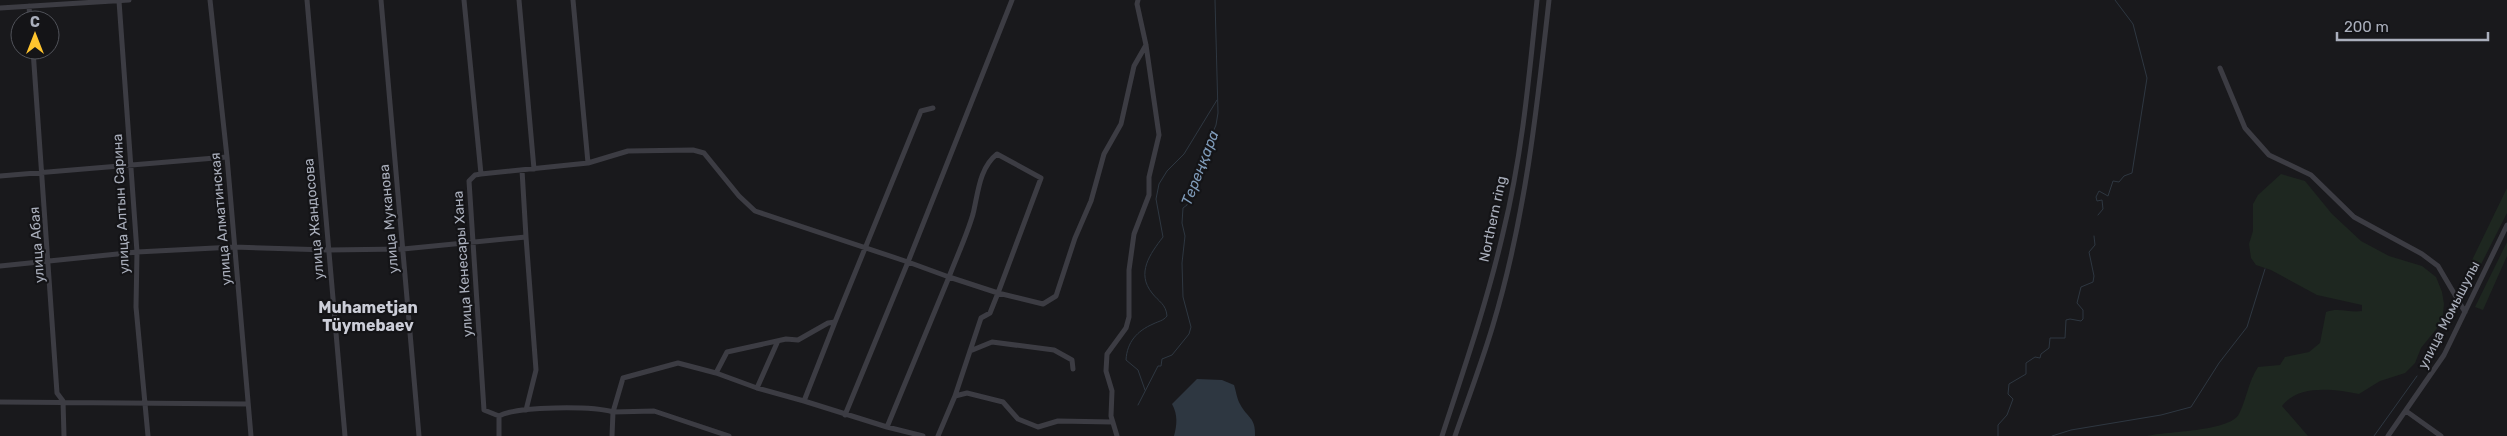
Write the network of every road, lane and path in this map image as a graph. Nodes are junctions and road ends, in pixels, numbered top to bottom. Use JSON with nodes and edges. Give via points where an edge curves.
{"nodes":[{"id":1,"x":128,"y":0,"type":"edge"},
{"id":2,"x":210,"y":0,"type":"edge"},
{"id":3,"x":307,"y":0,"type":"edge"},
{"id":4,"x":381,"y":0,"type":"edge"},
{"id":5,"x":464,"y":0,"type":"edge"},
{"id":6,"x":519,"y":0,"type":"edge"},
{"id":7,"x":573,"y":0,"type":"edge"},
{"id":8,"x":1012,"y":0,"type":"edge"},
{"id":9,"x":1138,"y":0,"type":"edge"},
{"id":10,"x":1537,"y":0,"type":"edge"},
{"id":11,"x":1550,"y":0,"type":"edge"},
{"id":12,"x":119,"y":1,"type":"edge"},
{"id":13,"x":29,"y":6,"type":"junction"},
{"id":14,"x":0,"y":8,"type":"edge"},
{"id":15,"x":29,"y":10,"type":"edge"},
{"id":16,"x":1146,"y":44,"type":"junction"},
{"id":17,"x":34,"y":60,"type":"edge"},
{"id":18,"x":2220,"y":68,"type":"dead end"},
{"id":19,"x":934,"y":108,"type":"dead end"},
{"id":20,"x":226,"y":157,"type":"junction"},
{"id":21,"x":588,"y":163,"type":"junction"},
{"id":22,"x":131,"y":164,"type":"junction"},
{"id":23,"x":534,"y":169,"type":"junction"},
{"id":24,"x":522,"y":170,"type":"junction"},
{"id":25,"x":43,"y":172,"type":"junction"},
{"id":26,"x":481,"y":174,"type":"junction"},
{"id":27,"x":0,"y":176,"type":"edge"},
{"id":28,"x":2507,"y":225,"type":"edge"},
{"id":29,"x":526,"y":237,"type":"junction"},
{"id":30,"x":473,"y":241,"type":"junction"},
{"id":31,"x":234,"y":247,"type":"junction"},
{"id":32,"x":866,"y":248,"type":"junction"},
{"id":33,"x":403,"y":249,"type":"junction"},
{"id":34,"x":328,"y":250,"type":"junction"},
{"id":35,"x":137,"y":252,"type":"junction"},
{"id":36,"x":49,"y":261,"type":"junction"},
{"id":37,"x":908,"y":262,"type":"junction"},
{"id":38,"x":0,"y":266,"type":"edge"},
{"id":39,"x":949,"y":277,"type":"junction"},
{"id":40,"x":998,"y":293,"type":"junction"},
{"id":41,"x":2465,"y":312,"type":"junction"},
{"id":42,"x":835,"y":322,"type":"junction"},
{"id":43,"x":777,"y":343,"type":"junction"},
{"id":44,"x":970,"y":351,"type":"junction"},
{"id":45,"x":1073,"y":370,"type":"dead end"},
{"id":46,"x":716,"y":373,"type":"junction"},
{"id":47,"x":757,"y":388,"type":"junction"},
{"id":48,"x":954,"y":396,"type":"junction"},
{"id":49,"x":63,"y":401,"type":"junction"},
{"id":50,"x":804,"y":401,"type":"junction"},
{"id":51,"x":0,"y":402,"type":"edge"},
{"id":52,"x":145,"y":402,"type":"junction"},
{"id":53,"x":248,"y":404,"type":"junction"},
{"id":54,"x":526,"y":410,"type":"junction"},
{"id":55,"x":2406,"y":411,"type":"junction"},
{"id":56,"x":613,"y":412,"type":"junction"},
{"id":57,"x":845,"y":415,"type":"junction"},
{"id":58,"x":499,"y":416,"type":"junction"},
{"id":59,"x":1112,"y":422,"type":"junction"},
{"id":60,"x":887,"y":427,"type":"junction"},
{"id":61,"x":64,"y":436,"type":"edge"},
{"id":62,"x":148,"y":436,"type":"edge"},
{"id":63,"x":251,"y":436,"type":"edge"},
{"id":64,"x":345,"y":436,"type":"edge"},
{"id":65,"x":419,"y":436,"type":"edge"},
{"id":66,"x":499,"y":436,"type":"edge"},
{"id":67,"x":612,"y":436,"type":"edge"},
{"id":68,"x":729,"y":436,"type":"edge"},
{"id":69,"x":923,"y":436,"type":"edge"},
{"id":70,"x":938,"y":436,"type":"edge"},
{"id":71,"x":1117,"y":436,"type":"edge"},
{"id":72,"x":1442,"y":436,"type":"edge"},
{"id":73,"x":1455,"y":436,"type":"edge"},
{"id":74,"x":2388,"y":436,"type":"edge"},
{"id":75,"x":2441,"y":436,"type":"edge"}],
"edges":[{"from":1,"to":12,"type":"street"},
{"from":2,"to":20,"type":"street","name":"улица Алматинская"},
{"from":3,"to":34,"type":"street","name":"улица Жандосова"},
{"from":4,"to":33,"type":"street","name":"улица Муканова"},
{"from":5,"to":26,"type":"street"},
{"from":6,"to":23,"type":"street"},
{"from":7,"to":21,"type":"street"},
{"from":8,"to":37,"type":"street"},
{"from":9,"to":16,"type":"street"},
{"from":10,"to":72,"type":"street","name":"Northern ring","via":[[1522,140],[1504,232],[1480,322]]},
{"from":11,"to":73,"type":"street","name":"Northern ring","via":[[1533,146],[1516,234],[1494,324]]},
{"from":12,"to":13,"type":"street"},
{"from":12,"to":22,"type":"street","name":"улица Алтын Сарина"},
{"from":13,"to":14,"type":"street"},
{"from":13,"to":15,"type":"street"},
{"from":16,"to":40,"type":"street","via":[[1134,66],[1121,124],[1104,154],[1091,201],[1074,238],[1056,296],[1042,304]]},
{"from":16,"to":59,"type":"street","via":[[1158,135],[1149,178],[1149,196],[1134,234],[1129,270],[1129,317],[1126,328],[1107,354]]},
{"from":17,"to":25,"type":"street","name":"улица Абая"},
{"from":18,"to":41,"type":"street","via":[[2245,128],[2269,154],[2311,175],[2354,218],[2438,266]]},
{"from":19,"to":32,"type":"street","via":[[921,112]]},
{"from":20,"to":22,"type":"street"},
{"from":20,"to":31,"type":"street","name":"улица Алматинская"},
{"from":21,"to":23,"type":"street"},
{"from":21,"to":32,"type":"street","via":[[628,151],[693,150],[704,153],[755,211]]},
{"from":22,"to":25,"type":"street"},
{"from":22,"to":35,"type":"street","name":"улица Алтын Сарина"},
{"from":23,"to":24,"type":"street"},
{"from":24,"to":26,"type":"street"},
{"from":24,"to":29,"type":"street"},
{"from":25,"to":27,"type":"street"},
{"from":25,"to":36,"type":"street","name":"улица Абая"},
{"from":26,"to":30,"type":"street","name":"улица Кенесары Хана","via":[[468,181]]},
{"from":28,"to":41,"type":"street","name":"улица Момышулы"},
{"from":29,"to":30,"type":"street"},
{"from":29,"to":54,"type":"street","via":[[536,370]]},
{"from":30,"to":33,"type":"street"},
{"from":30,"to":58,"type":"street","name":"улица Кенесары Хана","via":[[484,410]]},
{"from":31,"to":34,"type":"street"},
{"from":31,"to":35,"type":"street"},
{"from":31,"to":53,"type":"street","name":"улица Алматинская"},
{"from":32,"to":37,"type":"street"},
{"from":32,"to":42,"type":"street"},
{"from":33,"to":34,"type":"street"},
{"from":33,"to":65,"type":"street","name":"улица Муканова"},
{"from":34,"to":64,"type":"street","name":"улица Жандосова"},
{"from":35,"to":36,"type":"street"},
{"from":35,"to":52,"type":"street","name":"улица Алтын Сарина","via":[[136,307]]},
{"from":36,"to":38,"type":"street"},
{"from":36,"to":49,"type":"street","name":"улица Абая","via":[[57,393]]},
{"from":37,"to":39,"type":"street"},
{"from":37,"to":57,"type":"street"},
{"from":39,"to":40,"type":"street"},
{"from":39,"to":40,"type":"street","via":[[973,213],[976,191],[997,154],[1041,178]]},
{"from":39,"to":60,"type":"street"},
{"from":40,"to":44,"type":"street","via":[[990,313],[981,318]]},
{"from":41,"to":55,"type":"street","name":"улица Момышулы","via":[[2444,355]]},
{"from":42,"to":43,"type":"street","via":[[798,340],[786,339]]},
{"from":42,"to":50,"type":"street"},
{"from":43,"to":46,"type":"street","via":[[727,352]]},
{"from":43,"to":47,"type":"street"},
{"from":44,"to":45,"type":"street","via":[[992,342],[1054,350],[1072,360]]},
{"from":44,"to":48,"type":"street"},
{"from":46,"to":47,"type":"street"},
{"from":46,"to":56,"type":"street","via":[[678,363],[623,378]]},
{"from":47,"to":50,"type":"street"},
{"from":48,"to":59,"type":"street","via":[[967,392],[1003,402],[1018,419],[1038,427],[1058,422]]},
{"from":48,"to":70,"type":"street"},
{"from":49,"to":51,"type":"street"},
{"from":49,"to":52,"type":"street"},
{"from":49,"to":61,"type":"street","name":"улица Абая"},
{"from":50,"to":57,"type":"street"},
{"from":52,"to":53,"type":"street"},
{"from":52,"to":62,"type":"street","name":"улица Алтын Сарина"},
{"from":53,"to":63,"type":"street","name":"улица Алматинская"},
{"from":54,"to":56,"type":"street","via":[[600,408]]},
{"from":54,"to":58,"type":"street"},
{"from":55,"to":74,"type":"street","name":"улица Момышулы"},
{"from":55,"to":75,"type":"street"},
{"from":56,"to":67,"type":"street"},
{"from":56,"to":68,"type":"street","via":[[654,411]]},
{"from":57,"to":60,"type":"street"},
{"from":58,"to":66,"type":"street"},
{"from":59,"to":71,"type":"street"},
{"from":60,"to":69,"type":"street"}]}
